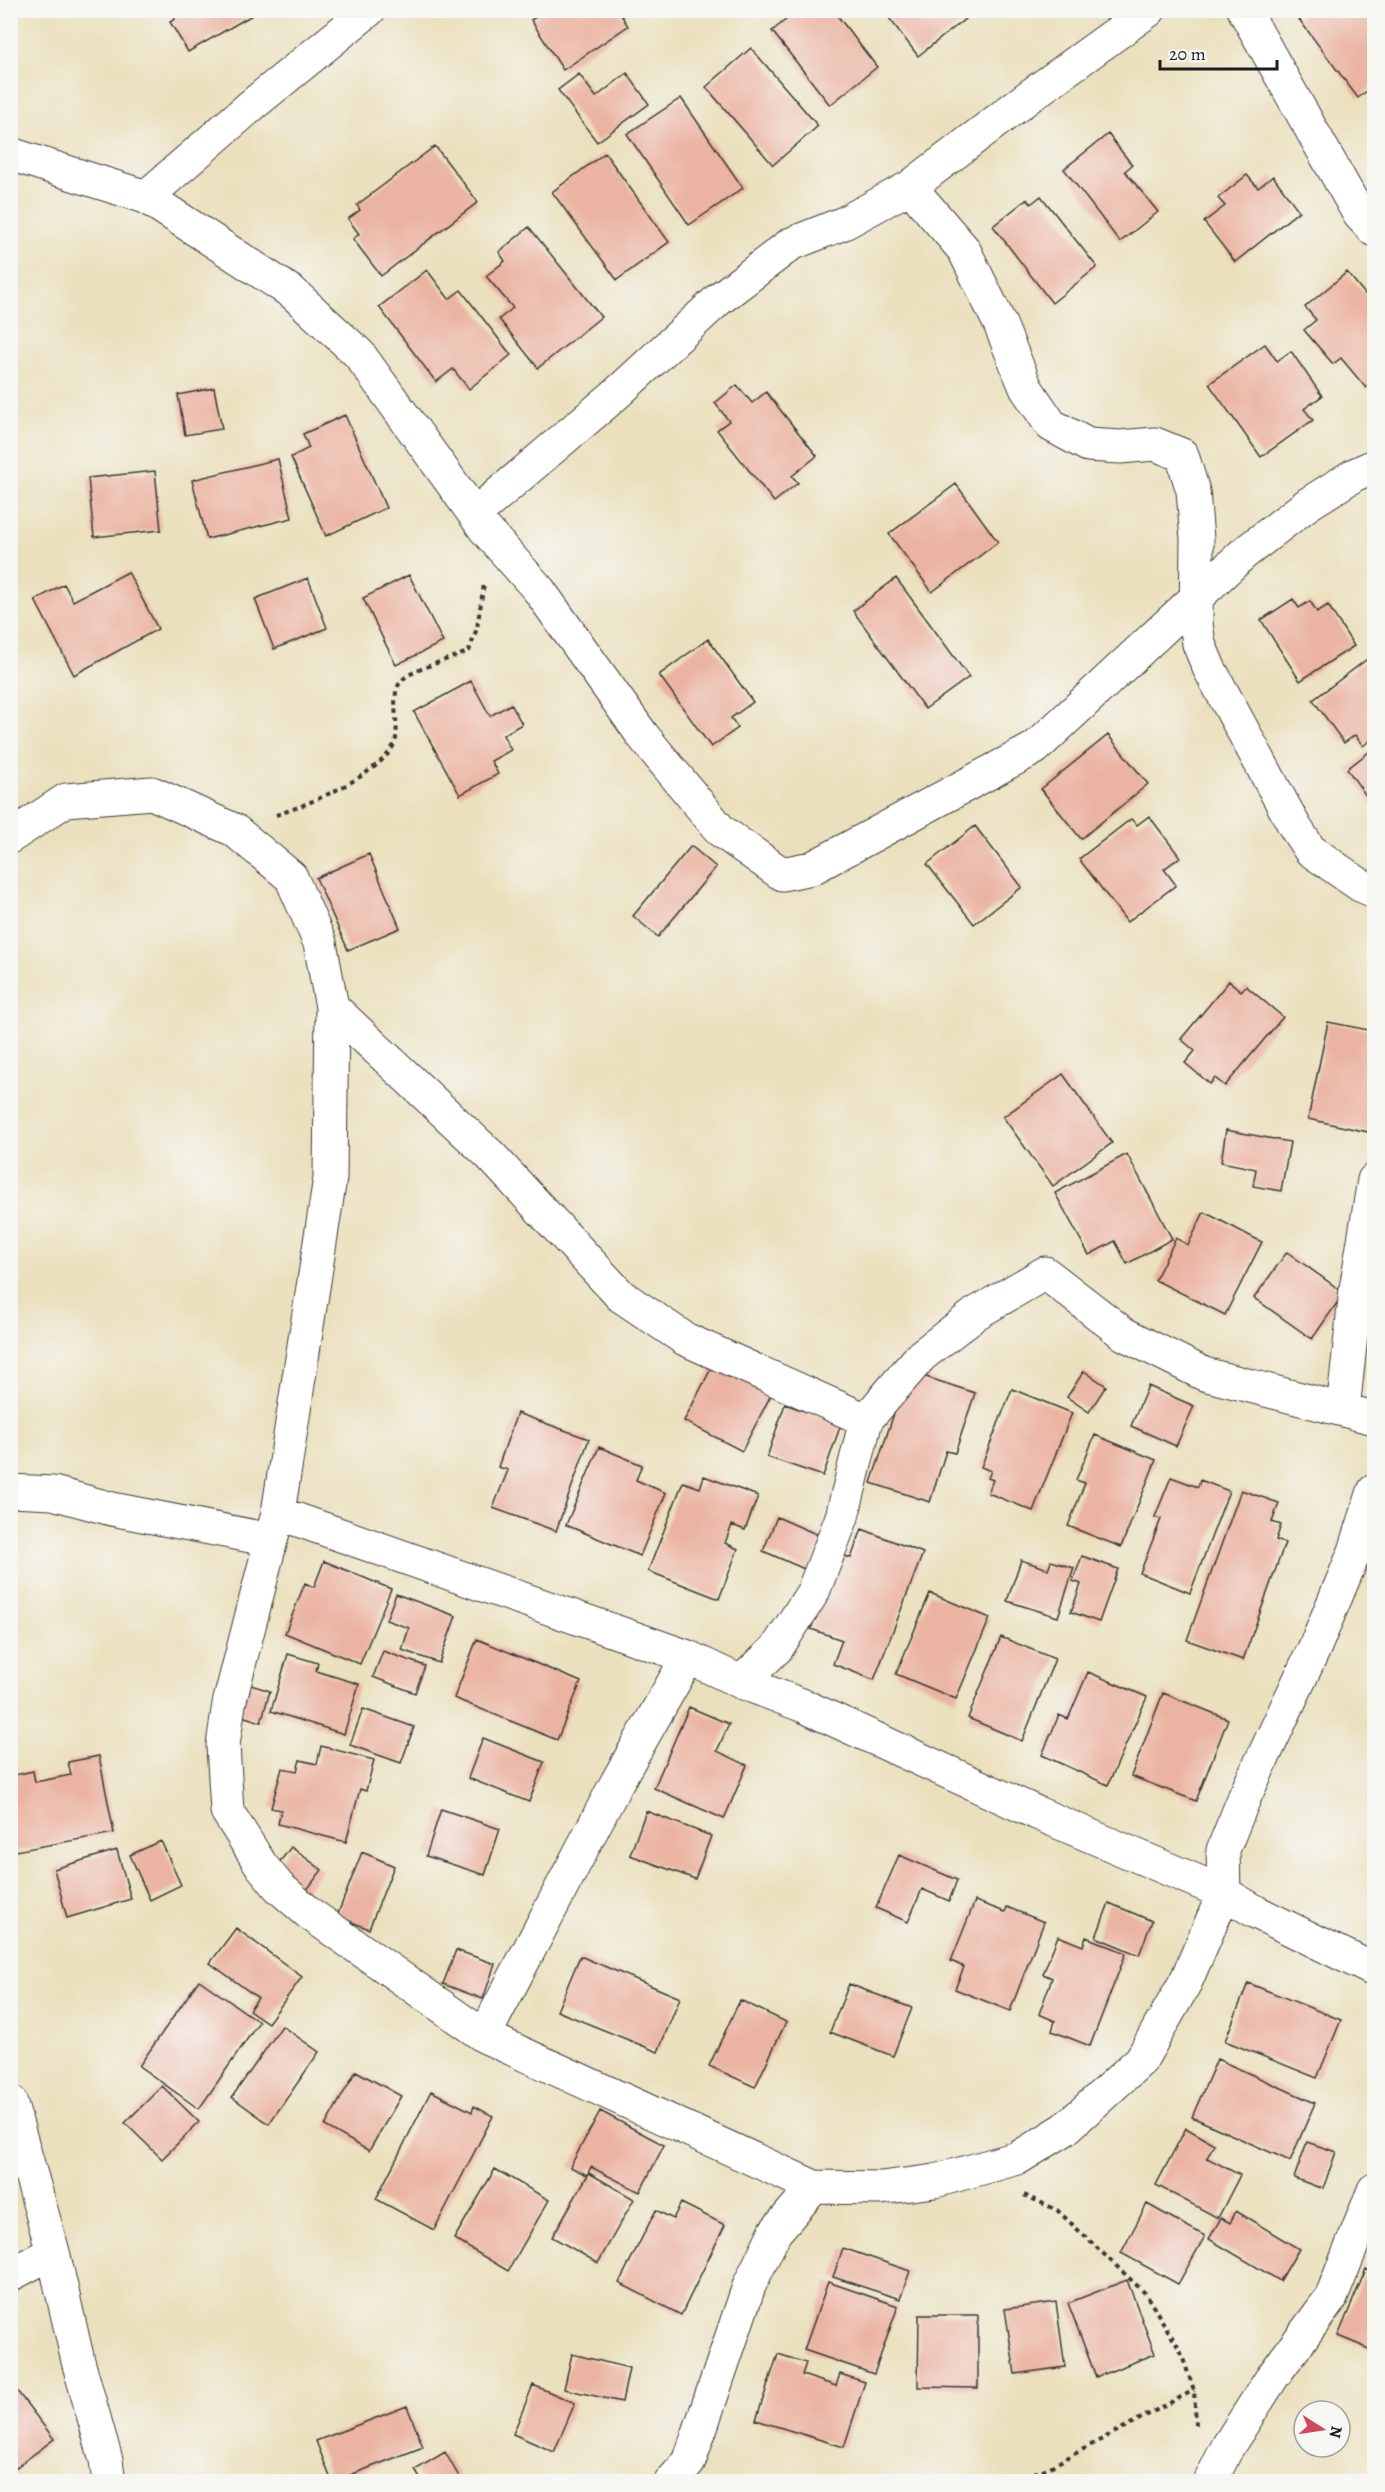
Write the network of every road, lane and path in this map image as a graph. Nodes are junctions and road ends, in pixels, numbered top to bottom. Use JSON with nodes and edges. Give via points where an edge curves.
{"nodes":[{"id":1,"x":369,"y":10,"type":"edge"},
{"id":2,"x":1149,"y":10,"type":"edge"},
{"id":3,"x":1244,"y":10,"type":"edge"},
{"id":4,"x":10,"y":154,"type":"edge"},
{"id":5,"x":910,"y":188,"type":"junction"},
{"id":6,"x":146,"y":197,"type":"junction"},
{"id":7,"x":1374,"y":230,"type":"edge"},
{"id":8,"x":1374,"y":466,"type":"edge"},
{"id":9,"x":480,"y":522,"type":"junction"},
{"id":10,"x":1196,"y":596,"type":"junction"},
{"id":11,"x":234,"y":830,"type":"junction"},
{"id":12,"x":10,"y":837,"type":"edge"},
{"id":13,"x":1374,"y":891,"type":"edge"},
{"id":14,"x":332,"y":1007,"type":"junction"},
{"id":15,"x":1374,"y":1180,"type":"edge"},
{"id":16,"x":1343,"y":1410,"type":"junction"},
{"id":17,"x":1374,"y":1418,"type":"edge"},
{"id":18,"x":866,"y":1420,"type":"junction"},
{"id":19,"x":10,"y":1491,"type":"edge"},
{"id":20,"x":1374,"y":1491,"type":"edge"},
{"id":21,"x":274,"y":1526,"type":"junction"},
{"id":22,"x":688,"y":1657,"type":"junction"},
{"id":23,"x":741,"y":1682,"type":"junction"},
{"id":24,"x":1224,"y":1893,"type":"junction"},
{"id":25,"x":1374,"y":1970,"type":"edge"},
{"id":26,"x":484,"y":2036,"type":"junction"},
{"id":27,"x":10,"y":2102,"type":"edge"},
{"id":28,"x":972,"y":2170,"type":"junction"},
{"id":29,"x":814,"y":2187,"type":"junction"},
{"id":30,"x":1374,"y":2190,"type":"edge"},
{"id":31,"x":53,"y":2252,"type":"junction"},
{"id":32,"x":10,"y":2275,"type":"edge"},
{"id":33,"x":1194,"y":2390,"type":"junction"},
{"id":34,"x":1196,"y":2434,"type":"dead end"},
{"id":35,"x":109,"y":2481,"type":"edge"},
{"id":36,"x":671,"y":2481,"type":"edge"},
{"id":37,"x":1008,"y":2481,"type":"edge"},
{"id":38,"x":1210,"y":2481,"type":"edge"}],
"edges":[{"from":1,"to":6,"type":"street"},
{"from":2,"to":5,"type":"street"},
{"from":3,"to":7,"type":"street","via":[[1359,214]]},
{"from":4,"to":6,"type":"street"},
{"from":5,"to":9,"type":"street","via":[[844,223],[791,244],[719,300]]},
{"from":5,"to":10,"type":"street","via":[[964,250],[1026,388],[1051,425],[1088,445],[1155,444],[1182,455],[1193,491]]},
{"from":6,"to":9,"type":"street","via":[[293,292],[359,354]]},
{"from":8,"to":10,"type":"street","via":[[1308,504]]},
{"from":9,"to":10,"type":"street","via":[[539,590],[643,736],[721,831],[782,874],[812,868],[1035,748]]},
{"from":9,"to":11,"type":"path","via":[[483,596],[469,651],[402,680],[395,692],[396,741],[384,760],[343,788]]},
{"from":10,"to":13,"type":"street","via":[[1199,644],[1295,827],[1310,850],[1359,885]]},
{"from":11,"to":12,"type":"street","via":[[152,793],[66,800]]},
{"from":11,"to":14,"type":"street","via":[[291,877],[320,943]]},
{"from":14,"to":18,"type":"street","via":[[490,1155],[621,1296],[685,1339]]},
{"from":14,"to":21,"type":"street","via":[[330,1178]]},
{"from":15,"to":16,"type":"street","via":[[1356,1289]]},
{"from":16,"to":17,"type":"street"},
{"from":16,"to":18,"type":"street","via":[[1204,1374],[1124,1334],[1045,1273],[975,1314],[921,1356]]},
{"from":18,"to":23,"type":"street","via":[[842,1517],[813,1592],[777,1648]]},
{"from":19,"to":21,"type":"street","via":[[53,1493],[112,1509]]},
{"from":20,"to":24,"type":"street","via":[[1355,1551],[1314,1649],[1223,1850]]},
{"from":21,"to":22,"type":"street"},
{"from":21,"to":26,"type":"street","via":[[229,1704],[223,1745],[227,1810],[279,1887],[310,1914]]},
{"from":22,"to":23,"type":"street"},
{"from":22,"to":26,"type":"street","via":[[617,1782]]},
{"from":23,"to":24,"type":"street","via":[[804,1706],[1036,1813]]},
{"from":24,"to":25,"type":"street"},
{"from":24,"to":28,"type":"street","via":[[1186,1982],[1141,2060],[1065,2129],[1018,2158]]},
{"from":26,"to":29,"type":"street"},
{"from":27,"to":31,"type":"street"},
{"from":28,"to":29,"type":"street","via":[[935,2181],[880,2188]]},
{"from":28,"to":33,"type":"path","via":[[1057,2210],[1145,2294],[1180,2350]]},
{"from":29,"to":36,"type":"street","via":[[775,2232],[749,2286],[689,2462]]},
{"from":30,"to":38,"type":"street","via":[[1331,2298],[1273,2376],[1228,2445]]},
{"from":31,"to":32,"type":"street"},
{"from":31,"to":35,"type":"street"},
{"from":33,"to":34,"type":"path"},
{"from":33,"to":37,"type":"path","via":[[1048,2468]]}]}
